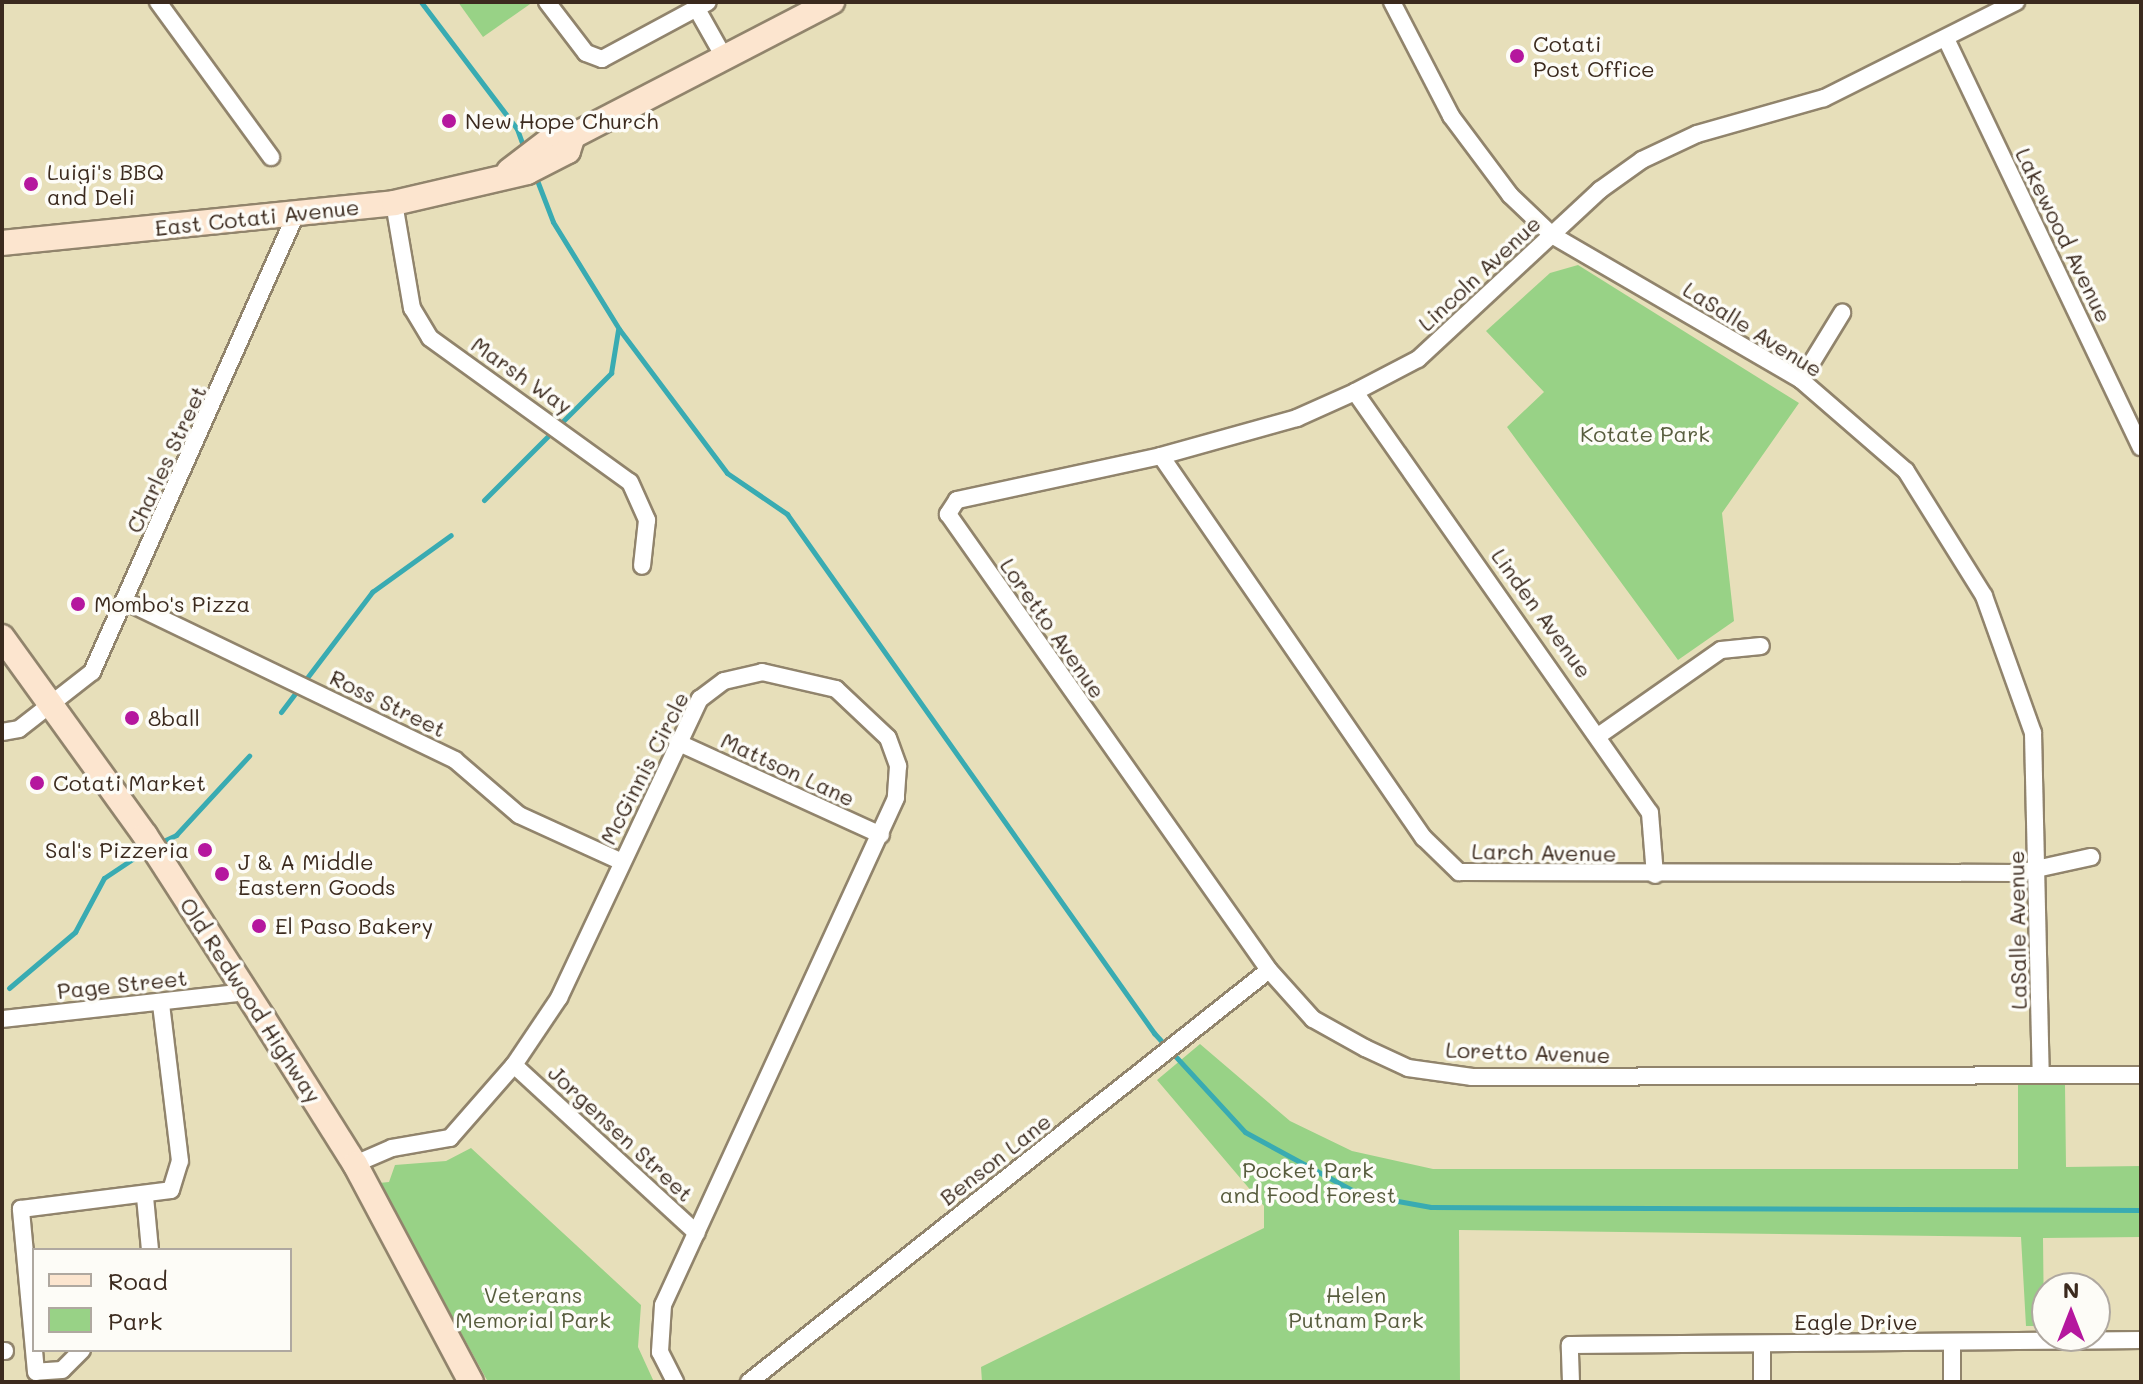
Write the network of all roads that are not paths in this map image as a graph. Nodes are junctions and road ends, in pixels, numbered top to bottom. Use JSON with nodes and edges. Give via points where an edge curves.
{"nodes":[{"id":1,"x":158,"y":2,"type":"edge"},
{"id":2,"x":547,"y":2,"type":"edge"},
{"id":3,"x":832,"y":2,"type":"edge"},
{"id":4,"x":1392,"y":2,"type":"edge"},
{"id":5,"x":2016,"y":2,"type":"edge"},
{"id":6,"x":703,"y":6,"type":"edge"},
{"id":7,"x":1947,"y":41,"type":"junction"},
{"id":8,"x":725,"y":59,"type":"junction"},
{"id":9,"x":271,"y":157,"type":"dead end"},
{"id":10,"x":394,"y":203,"type":"junction"},
{"id":11,"x":296,"y":214,"type":"junction"},
{"id":12,"x":1552,"y":235,"type":"junction"},
{"id":13,"x":2,"y":243,"type":"edge"},
{"id":14,"x":1842,"y":313,"type":"dead end"},
{"id":15,"x":1801,"y":380,"type":"junction"},
{"id":16,"x":1355,"y":392,"type":"junction"},
{"id":17,"x":2141,"y":447,"type":"edge"},
{"id":18,"x":1161,"y":456,"type":"junction"},
{"id":19,"x":948,"y":514,"type":"joint"},
{"id":20,"x":642,"y":566,"type":"dead end"},
{"id":21,"x":125,"y":601,"type":"junction"},
{"id":22,"x":2,"y":637,"type":"edge"},
{"id":23,"x":1761,"y":646,"type":"dead end"},
{"id":24,"x":50,"y":705,"type":"junction"},
{"id":25,"x":2,"y":732,"type":"edge"},
{"id":26,"x":1601,"y":734,"type":"junction"},
{"id":27,"x":677,"y":742,"type":"junction"},
{"id":28,"x":881,"y":835,"type":"junction"},
{"id":29,"x":2091,"y":857,"type":"dead end"},
{"id":30,"x":620,"y":861,"type":"junction"},
{"id":31,"x":2039,"y":872,"type":"junction"},
{"id":32,"x":1655,"y":875,"type":"junction"},
{"id":33,"x":1269,"y":970,"type":"junction"},
{"id":34,"x":246,"y":992,"type":"junction"},
{"id":35,"x":161,"y":1003,"type":"junction"},
{"id":36,"x":2,"y":1019,"type":"edge"},
{"id":37,"x":514,"y":1065,"type":"junction"},
{"id":38,"x":2041,"y":1075,"type":"junction"},
{"id":39,"x":2141,"y":1075,"type":"edge"},
{"id":40,"x":355,"y":1164,"type":"junction"},
{"id":41,"x":145,"y":1197,"type":"junction"},
{"id":42,"x":697,"y":1233,"type":"junction"},
{"id":43,"x":150,"y":1248,"type":"edge"},
{"id":44,"x":32,"y":1329,"type":"edge"},
{"id":45,"x":2141,"y":1340,"type":"edge"},
{"id":46,"x":1762,"y":1344,"type":"junction"},
{"id":47,"x":1952,"y":1344,"type":"junction"},
{"id":48,"x":34,"y":1352,"type":"edge"},
{"id":49,"x":80,"y":1352,"type":"edge"},
{"id":50,"x":471,"y":1382,"type":"edge"},
{"id":51,"x":675,"y":1382,"type":"edge"},
{"id":52,"x":749,"y":1382,"type":"edge"},
{"id":53,"x":1571,"y":1382,"type":"edge"},
{"id":54,"x":1762,"y":1382,"type":"edge"},
{"id":55,"x":1952,"y":1382,"type":"edge"}],
"edges":[{"from":1,"to":9,"type":"street"},
{"from":2,"to":6,"type":"street","via":[[586,53],[602,59]]},
{"from":3,"to":8,"type":"main road","name":"East Cotati Avenue"},
{"from":4,"to":12,"type":"street","name":"LaSalle Avenue","via":[[1468,141]]},
{"from":5,"to":7,"type":"street","name":"Lincoln Avenue"},
{"from":6,"to":8,"type":"street"},
{"from":7,"to":12,"type":"street","name":"Lincoln Avenue","via":[[1824,98],[1697,134],[1642,160]]},
{"from":7,"to":17,"type":"street","name":"Lakewood Avenue"},
{"from":8,"to":10,"type":"main road","name":"East Cotati Avenue","via":[[509,171]]},
{"from":10,"to":11,"type":"main road","name":"East Cotati Avenue"},
{"from":10,"to":20,"type":"street","name":"Marsh Way","via":[[412,308],[430,338],[545,415],[630,482],[647,520]]},
{"from":11,"to":13,"type":"main road","name":"East Cotati Avenue"},
{"from":11,"to":21,"type":"street","name":"Charles Street"},
{"from":12,"to":15,"type":"street","name":"LaSalle Avenue"},
{"from":12,"to":16,"type":"street","name":"Lincoln Avenue","via":[[1418,359]]},
{"from":14,"to":15,"type":"street"},
{"from":15,"to":31,"type":"street","name":"LaSalle Avenue","via":[[1906,471],[1984,596],[2033,733]]},
{"from":16,"to":18,"type":"street","name":"Lincoln Avenue","via":[[1297,418]]},
{"from":16,"to":26,"type":"street","name":"Linden Avenue"},
{"from":18,"to":19,"type":"street","name":"Lincoln Avenue","via":[[957,500]]},
{"from":18,"to":32,"type":"street","name":"Larch Avenue","via":[[1443,860],[1478,878]]},
{"from":19,"to":33,"type":"street","name":"Loretto Avenue"},
{"from":21,"to":24,"type":"street","name":"Charles Street","via":[[92,672]]},
{"from":21,"to":30,"type":"street","name":"Ross Street","via":[[455,760],[519,815]]},
{"from":22,"to":24,"type":"main road","name":"Old Redwood Highway"},
{"from":23,"to":26,"type":"street","via":[[1721,650]]},
{"from":24,"to":25,"type":"street","name":"Charles Street"},
{"from":24,"to":34,"type":"main road","name":"Old Redwood Highway","via":[[145,835]]},
{"from":26,"to":32,"type":"street","name":"Linden Avenue","via":[[1650,813]]},
{"from":27,"to":28,"type":"street","name":"Mattson Lane"},
{"from":27,"to":28,"type":"street","name":"McGinnis Circle","via":[[700,699],[724,681],[762,672],[836,689],[888,738],[898,766],[896,798]]},
{"from":27,"to":30,"type":"street","name":"McGinnis Circle"},
{"from":28,"to":42,"type":"street","name":"McGinnis Circle"},
{"from":29,"to":31,"type":"street","name":"Larch Avenue"},
{"from":30,"to":37,"type":"street","name":"McGinnis Circle","via":[[559,998]]},
{"from":31,"to":32,"type":"street","name":"Larch Avenue"},
{"from":31,"to":38,"type":"street","name":"LaSalle Avenue"},
{"from":33,"to":38,"type":"street","name":"Loretto Avenue","via":[[1313,1019],[1365,1048],[1408,1068],[1472,1077]]},
{"from":33,"to":52,"type":"street","name":"Benson Lane"},
{"from":34,"to":35,"type":"street","name":"Page Street"},
{"from":34,"to":40,"type":"main road","name":"Old Redwood Highway"},
{"from":35,"to":36,"type":"street","name":"Page Street"},
{"from":35,"to":41,"type":"street","via":[[180,1161],[171,1190]]},
{"from":37,"to":40,"type":"street","name":"McGinnis Circle","via":[[450,1138],[392,1148]]},
{"from":37,"to":42,"type":"street","name":"Jorgensen Street"},
{"from":38,"to":39,"type":"street"},
{"from":40,"to":50,"type":"main road","name":"Old Redwood Highway"},
{"from":41,"to":43,"type":"street"},
{"from":41,"to":44,"type":"street","via":[[21,1209]]},
{"from":42,"to":51,"type":"street","name":"McGinnis Circle","via":[[663,1305],[657,1335]]},
{"from":45,"to":47,"type":"street","name":"Eagle Drive"},
{"from":46,"to":47,"type":"street","name":"Eagle Drive"},
{"from":46,"to":53,"type":"street","name":"Eagle Drive","via":[[1570,1345]]},
{"from":46,"to":54,"type":"street"},
{"from":47,"to":55,"type":"street"},
{"from":48,"to":49,"type":"street","via":[[36,1372],[62,1370]]}]}
